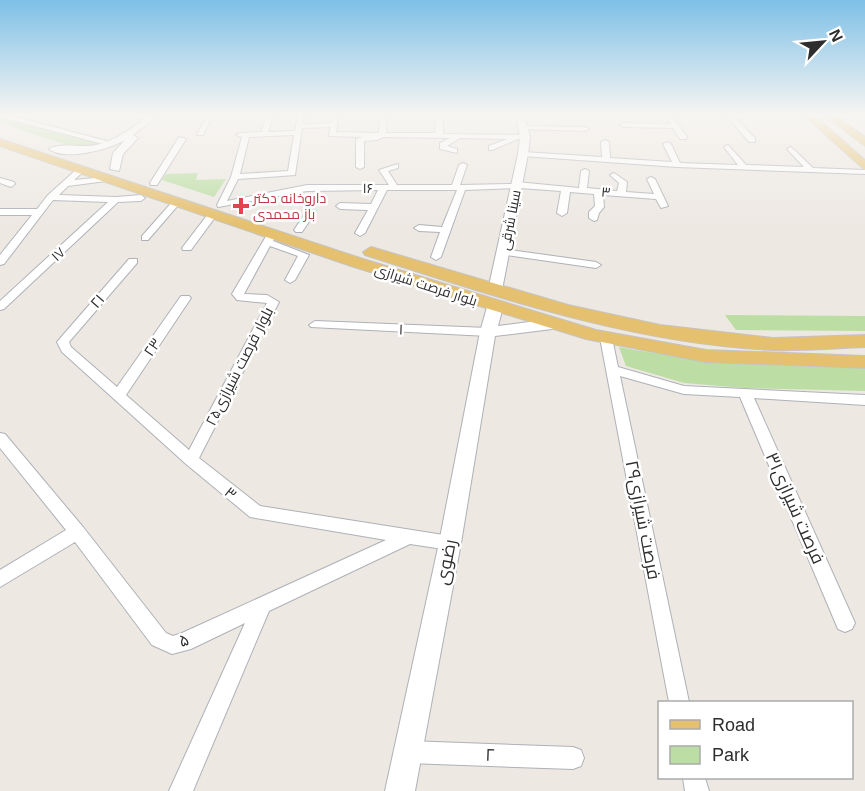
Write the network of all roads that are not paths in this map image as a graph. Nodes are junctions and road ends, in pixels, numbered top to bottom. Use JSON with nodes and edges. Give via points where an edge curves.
{"nodes":[{"id":1,"x":29,"y":152,"type":"edge"},
{"id":2,"x":64,"y":152,"type":"edge"},
{"id":3,"x":120,"y":152,"type":"edge"},
{"id":4,"x":174,"y":152,"type":"edge"},
{"id":5,"x":239,"y":152,"type":"edge"},
{"id":6,"x":295,"y":152,"type":"edge"},
{"id":7,"x":360,"y":152,"type":"edge"},
{"id":8,"x":606,"y":152,"type":"edge"},
{"id":9,"x":669,"y":152,"type":"edge"},
{"id":10,"x":732,"y":152,"type":"edge"},
{"id":11,"x":794,"y":152,"type":"edge"},
{"id":12,"x":849,"y":152,"type":"edge"},
{"id":13,"x":523,"y":154,"type":"joint"},
{"id":14,"x":606,"y":160,"type":"junction"},
{"id":15,"x":463,"y":165,"type":"dead end"},
{"id":16,"x":395,"y":166,"type":"dead end"},
{"id":17,"x":865,"y":166,"type":"edge"},
{"id":18,"x":113,"y":167,"type":"junction"},
{"id":19,"x":360,"y":167,"type":"dead end"},
{"id":20,"x":671,"y":168,"type":"junction"},
{"id":21,"x":744,"y":168,"type":"junction"},
{"id":22,"x":81,"y":170,"type":"junction"},
{"id":23,"x":811,"y":170,"type":"junction"},
{"id":24,"x":585,"y":171,"type":"dead end"},
{"id":25,"x":865,"y":172,"type":"edge"},
{"id":26,"x":614,"y":175,"type":"dead end"},
{"id":27,"x":235,"y":177,"type":"junction"},
{"id":28,"x":651,"y":179,"type":"dead end"},
{"id":29,"x":0,"y":180,"type":"edge"},
{"id":30,"x":154,"y":183,"type":"junction"},
{"id":31,"x":11,"y":184,"type":"dead end"},
{"id":32,"x":66,"y":184,"type":"junction"},
{"id":33,"x":516,"y":186,"type":"junction"},
{"id":34,"x":459,"y":187,"type":"junction"},
{"id":35,"x":389,"y":188,"type":"junction"},
{"id":36,"x":566,"y":189,"type":"junction"},
{"id":37,"x":583,"y":190,"type":"junction"},
{"id":38,"x":598,"y":192,"type":"junction"},
{"id":39,"x":621,"y":194,"type":"junction"},
{"id":40,"x":51,"y":197,"type":"junction"},
{"id":41,"x":659,"y":197,"type":"junction"},
{"id":42,"x":141,"y":198,"type":"dead end"},
{"id":43,"x":116,"y":200,"type":"junction"},
{"id":44,"x":176,"y":204,"type":"junction"},
{"id":45,"x":340,"y":206,"type":"dead end"},
{"id":46,"x":664,"y":206,"type":"dead end"},
{"id":47,"x":372,"y":207,"type":"junction"},
{"id":48,"x":216,"y":211,"type":"junction"},
{"id":49,"x":311,"y":211,"type":"dead end"},
{"id":50,"x":0,"y":212,"type":"edge"},
{"id":51,"x":39,"y":212,"type":"junction"},
{"id":52,"x":562,"y":213,"type":"dead end"},
{"id":53,"x":594,"y":218,"type":"dead end"},
{"id":54,"x":418,"y":228,"type":"dead end"},
{"id":55,"x":299,"y":230,"type":"junction"},
{"id":56,"x":446,"y":230,"type":"junction"},
{"id":57,"x":360,"y":233,"type":"dead end"},
{"id":58,"x":146,"y":238,"type":"dead end"},
{"id":59,"x":269,"y":239,"type":"junction"},
{"id":60,"x":0,"y":244,"type":"edge"},
{"id":61,"x":14,"y":245,"type":"junction"},
{"id":62,"x":187,"y":248,"type":"dead end"},
{"id":63,"x":305,"y":250,"type":"junction"},
{"id":64,"x":503,"y":252,"type":"junction"},
{"id":65,"x":436,"y":257,"type":"dead end"},
{"id":66,"x":133,"y":261,"type":"dead end"},
{"id":67,"x":0,"y":262,"type":"edge"},
{"id":68,"x":596,"y":265,"type":"dead end"},
{"id":69,"x":290,"y":280,"type":"dead end"},
{"id":70,"x":185,"y":298,"type":"dead end"},
{"id":71,"x":495,"y":299,"type":"junction"},
{"id":72,"x":0,"y":308,"type":"edge"},
{"id":73,"x":552,"y":324,"type":"junction"},
{"id":74,"x":315,"y":325,"type":"dead end"},
{"id":75,"x":488,"y":332,"type":"junction"},
{"id":76,"x":606,"y":338,"type":"junction"},
{"id":77,"x":865,"y":341,"type":"edge"},
{"id":78,"x":63,"y":342,"type":"joint"},
{"id":79,"x":865,"y":362,"type":"edge"},
{"id":80,"x":613,"y":370,"type":"junction"},
{"id":81,"x":745,"y":394,"type":"junction"},
{"id":82,"x":119,"y":395,"type":"junction"},
{"id":83,"x":865,"y":400,"type":"edge"},
{"id":84,"x":0,"y":438,"type":"edge"},
{"id":85,"x":191,"y":460,"type":"junction"},
{"id":86,"x":77,"y":532,"type":"junction"},
{"id":87,"x":408,"y":537,"type":"junction"},
{"id":88,"x":450,"y":543,"type":"junction"},
{"id":89,"x":0,"y":579,"type":"edge"},
{"id":90,"x":262,"y":606,"type":"junction"},
{"id":91,"x":846,"y":622,"type":"dead end"},
{"id":92,"x":679,"y":701,"type":"edge"},
{"id":93,"x":408,"y":752,"type":"junction"},
{"id":94,"x":573,"y":758,"type":"dead end"},
{"id":95,"x":181,"y":791,"type":"edge"},
{"id":96,"x":400,"y":791,"type":"edge"}],
"edges":[{"from":1,"to":22,"type":"main road","name":"بلوار فرصت شیرازی"},
{"from":2,"to":18,"type":"main road","name":"بلوار فرصت شیرازی"},
{"from":3,"to":18,"type":"street"},
{"from":4,"to":30,"type":"street"},
{"from":5,"to":27,"type":"street"},
{"from":6,"to":27,"type":"street","via":[[292,172]]},
{"from":7,"to":19,"type":"street"},
{"from":8,"to":14,"type":"street"},
{"from":9,"to":20,"type":"street"},
{"from":10,"to":21,"type":"street"},
{"from":11,"to":23,"type":"street"},
{"from":12,"to":17,"type":"main road"},
{"from":13,"to":14,"type":"street"},
{"from":13,"to":33,"type":"street","name":"سینا شرقی"},
{"from":14,"to":20,"type":"street"},
{"from":15,"to":34,"type":"street"},
{"from":16,"to":35,"type":"street","via":[[383,170]]},
{"from":18,"to":22,"type":"main road","name":"بلوار فرصت شیرازی"},
{"from":18,"to":30,"type":"main road","name":"بلوار فرصت شیرازی"},
{"from":18,"to":32,"type":"street"},
{"from":18,"to":44,"type":"main road","name":"بلوار فرصت شیرازی"},
{"from":20,"to":21,"type":"street"},
{"from":21,"to":23,"type":"street"},
{"from":22,"to":32,"type":"street"},
{"from":23,"to":25,"type":"street"},
{"from":24,"to":37,"type":"street"},
{"from":26,"to":39,"type":"street","via":[[623,182]]},
{"from":27,"to":48,"type":"street"},
{"from":28,"to":41,"type":"street"},
{"from":29,"to":31,"type":"street"},
{"from":30,"to":48,"type":"main road","name":"بلوار فرصت شیرازی"},
{"from":32,"to":40,"type":"street"},
{"from":33,"to":34,"type":"street","name":"۱۶"},
{"from":33,"to":36,"type":"street","name":"۳"},
{"from":33,"to":64,"type":"street","name":"سینا شرقی"},
{"from":34,"to":35,"type":"street","name":"۱۶"},
{"from":34,"to":56,"type":"street"},
{"from":35,"to":47,"type":"street"},
{"from":35,"to":48,"type":"street","name":"۱۶","via":[[307,188]]},
{"from":36,"to":37,"type":"street","name":"۳"},
{"from":36,"to":52,"type":"street"},
{"from":37,"to":38,"type":"street","name":"۳"},
{"from":38,"to":39,"type":"street","name":"۳"},
{"from":38,"to":53,"type":"street","via":[[600,207]]},
{"from":39,"to":41,"type":"street","name":"۳"},
{"from":40,"to":43,"type":"street"},
{"from":40,"to":51,"type":"street"},
{"from":41,"to":46,"type":"street"},
{"from":42,"to":43,"type":"street"},
{"from":43,"to":72,"type":"street","name":"۱۷"},
{"from":44,"to":48,"type":"main road","name":"بلوار فرصت شیرازی"},
{"from":44,"to":58,"type":"street"},
{"from":45,"to":47,"type":"street"},
{"from":47,"to":57,"type":"street"},
{"from":48,"to":55,"type":"main road","name":"بلوار فرصت شیرازی"},
{"from":48,"to":59,"type":"main road","name":"بلوار فرصت شیرازی"},
{"from":48,"to":62,"type":"street"},
{"from":49,"to":55,"type":"street"},
{"from":50,"to":51,"type":"street"},
{"from":51,"to":61,"type":"street"},
{"from":54,"to":56,"type":"street"},
{"from":55,"to":71,"type":"main road","name":"بلوار فرصت شیرازی"},
{"from":56,"to":65,"type":"street"},
{"from":59,"to":63,"type":"main road","name":"بلوار فرصت شیرازی"},
{"from":59,"to":85,"type":"street","name":"بلوار فرصت شیرازی۲۵","via":[[238,294],[241,298],[267,298],[273,302]]},
{"from":60,"to":61,"type":"street"},
{"from":61,"to":67,"type":"street"},
{"from":63,"to":69,"type":"street"},
{"from":63,"to":71,"type":"main road","name":"بلوار فرصت شیرازی"},
{"from":64,"to":68,"type":"street"},
{"from":64,"to":71,"type":"street","name":"سینا شرقی"},
{"from":66,"to":78,"type":"street","name":"۲۱"},
{"from":70,"to":82,"type":"street","name":"۲۳"},
{"from":71,"to":73,"type":"main road","name":"بلوار فرصت شیرازی"},
{"from":71,"to":75,"type":"street","name":"سینا شرقی"},
{"from":71,"to":77,"type":"main road","name":"بلوار فرصت شیرازی","via":[[704,338],[763,344]]},
{"from":73,"to":75,"type":"street"},
{"from":73,"to":76,"type":"main road","name":"بلوار فرصت شیرازی"},
{"from":74,"to":75,"type":"street","name":"۱"},
{"from":75,"to":88,"type":"street","name":"رضوی"},
{"from":76,"to":79,"type":"main road","name":"بلوار فرصت شیرازی","via":[[706,356]]},
{"from":76,"to":80,"type":"street","name":"فرصت شیرازی۲۹"},
{"from":78,"to":82,"type":"street","name":"۳","via":[[66,349]]},
{"from":80,"to":81,"type":"street","via":[[684,390]]},
{"from":80,"to":92,"type":"street","name":"فرصت شیرازی۲۹"},
{"from":81,"to":83,"type":"street"},
{"from":81,"to":91,"type":"street","name":"فرصت شیرازی۳۱"},
{"from":82,"to":85,"type":"street","name":"۳"},
{"from":84,"to":86,"type":"street","name":"۵"},
{"from":85,"to":87,"type":"street","name":"۳","via":[[256,512]]},
{"from":86,"to":89,"type":"street"},
{"from":86,"to":90,"type":"street","name":"۵","via":[[159,639],[172,645]]},
{"from":87,"to":88,"type":"street","name":"۳"},
{"from":87,"to":90,"type":"street","name":"۵"},
{"from":88,"to":93,"type":"street","name":"رضوی"},
{"from":90,"to":95,"type":"street"},
{"from":93,"to":94,"type":"street","name":"۲"},
{"from":93,"to":96,"type":"street","name":"رضوی"}]}
